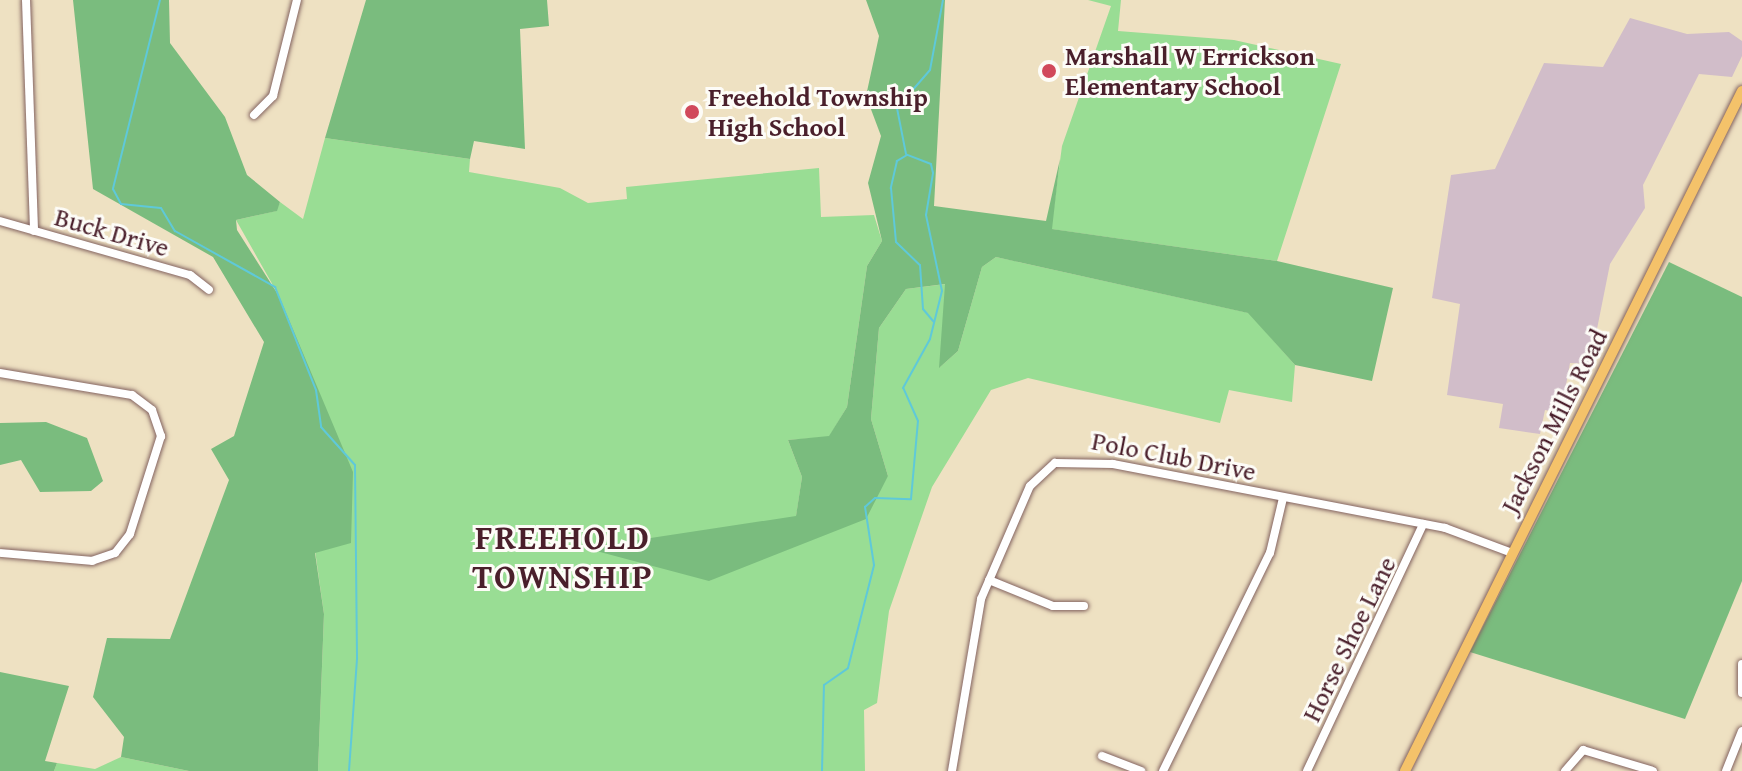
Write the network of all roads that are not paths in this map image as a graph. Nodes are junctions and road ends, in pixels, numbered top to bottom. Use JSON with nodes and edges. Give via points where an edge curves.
{"nodes":[{"id":1,"x":26,"y":0,"type":"edge"},
{"id":2,"x":297,"y":0,"type":"edge"},
{"id":3,"x":1742,"y":91,"type":"edge"},
{"id":4,"x":254,"y":115,"type":"dead end"},
{"id":5,"x":0,"y":221,"type":"edge"},
{"id":6,"x":34,"y":231,"type":"junction"},
{"id":7,"x":209,"y":290,"type":"dead end"},
{"id":8,"x":0,"y":373,"type":"edge"},
{"id":9,"x":1283,"y":498,"type":"junction"},
{"id":10,"x":1423,"y":524,"type":"junction"},
{"id":11,"x":0,"y":553,"type":"edge"},
{"id":12,"x":1512,"y":553,"type":"junction"},
{"id":13,"x":989,"y":580,"type":"junction"},
{"id":14,"x":1084,"y":606,"type":"dead end"},
{"id":15,"x":1742,"y":664,"type":"edge"},
{"id":16,"x":1740,"y":689,"type":"edge"},
{"id":17,"x":1742,"y":731,"type":"edge"},
{"id":18,"x":1102,"y":756,"type":"dead end"},
{"id":19,"x":952,"y":771,"type":"edge"},
{"id":20,"x":1141,"y":771,"type":"edge"},
{"id":21,"x":1163,"y":771,"type":"edge"},
{"id":22,"x":1307,"y":771,"type":"edge"},
{"id":23,"x":1405,"y":771,"type":"edge"},
{"id":24,"x":1565,"y":771,"type":"edge"},
{"id":25,"x":1653,"y":771,"type":"edge"},
{"id":26,"x":1726,"y":771,"type":"edge"}],
"edges":[{"from":1,"to":6,"type":"street"},
{"from":2,"to":4,"type":"street","via":[[273,96]]},
{"from":3,"to":12,"type":"main road","name":"Jackson Mills Road"},
{"from":5,"to":6,"type":"street","name":"Buck Drive"},
{"from":6,"to":7,"type":"street","name":"Buck Drive","via":[[190,275]]},
{"from":8,"to":11,"type":"street","via":[[132,395],[152,410],[161,436],[130,534],[115,553],[92,561]]},
{"from":9,"to":10,"type":"street","name":"Polo Club Drive"},
{"from":9,"to":13,"type":"street","name":"Polo Club Drive","via":[[1064,459],[1034,480]]},
{"from":9,"to":21,"type":"street","name":"Polo Club Drive","via":[[1270,553]]},
{"from":10,"to":12,"type":"street","name":"Polo Club Drive"},
{"from":10,"to":22,"type":"street","name":"Horse Shoe Lane"},
{"from":12,"to":23,"type":"main road","name":"Jackson Mills Road"},
{"from":13,"to":14,"type":"street","via":[[1053,606]]},
{"from":13,"to":19,"type":"street","name":"Polo Club Drive","via":[[977,614]]},
{"from":15,"to":16,"type":"street"},
{"from":17,"to":26,"type":"street"},
{"from":18,"to":20,"type":"street"},
{"from":24,"to":25,"type":"street","via":[[1578,752]]}]}
